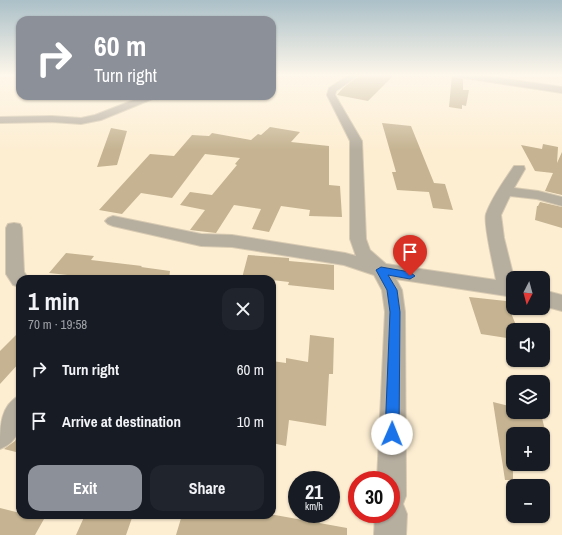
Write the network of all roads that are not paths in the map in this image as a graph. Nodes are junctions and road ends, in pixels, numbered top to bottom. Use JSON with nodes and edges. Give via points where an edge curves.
{"nodes":[{"id":1,"x":142,"y":100,"type":"edge"},
{"id":2,"x":334,"y":100,"type":"edge"},
{"id":3,"x":0,"y":120,"type":"edge"},
{"id":4,"x":519,"y":169,"type":"dead end"},
{"id":5,"x":505,"y":191,"type":"junction"},
{"id":6,"x":562,"y":202,"type":"edge"},
{"id":7,"x":113,"y":221,"type":"dead end"},
{"id":8,"x":14,"y":228,"type":"dead end"},
{"id":9,"x":381,"y":270,"type":"junction"},
{"id":10,"x":506,"y":274,"type":"edge"},
{"id":11,"x":16,"y":275,"type":"edge"},
{"id":12,"x":506,"y":288,"type":"edge"},
{"id":13,"x":550,"y":300,"type":"edge"},
{"id":14,"x":562,"y":303,"type":"edge"},
{"id":15,"x":16,"y":414,"type":"edge"},
{"id":16,"x":0,"y":436,"type":"edge"},
{"id":17,"x":392,"y":471,"type":"edge"},
{"id":18,"x":391,"y":523,"type":"edge"},
{"id":19,"x":390,"y":535,"type":"edge"}],
"edges":[{"from":1,"to":3,"type":"street","via":[[97,118],[80,121]]},
{"from":2,"to":9,"type":"street","via":[[356,141],[358,240],[363,253]]},
{"from":4,"to":5,"type":"street"},
{"from":5,"to":6,"type":"street","via":[[538,195]]},
{"from":5,"to":10,"type":"street","via":[[493,215]]},
{"from":7,"to":9,"type":"street","via":[[201,240],[232,241],[344,259]]},
{"from":8,"to":11,"type":"street"},
{"from":9,"to":12,"type":"street"},
{"from":9,"to":17,"type":"street","via":[[392,290],[395,312]]},
{"from":13,"to":14,"type":"street"},
{"from":15,"to":16,"type":"street"},
{"from":18,"to":19,"type":"street"}]}
